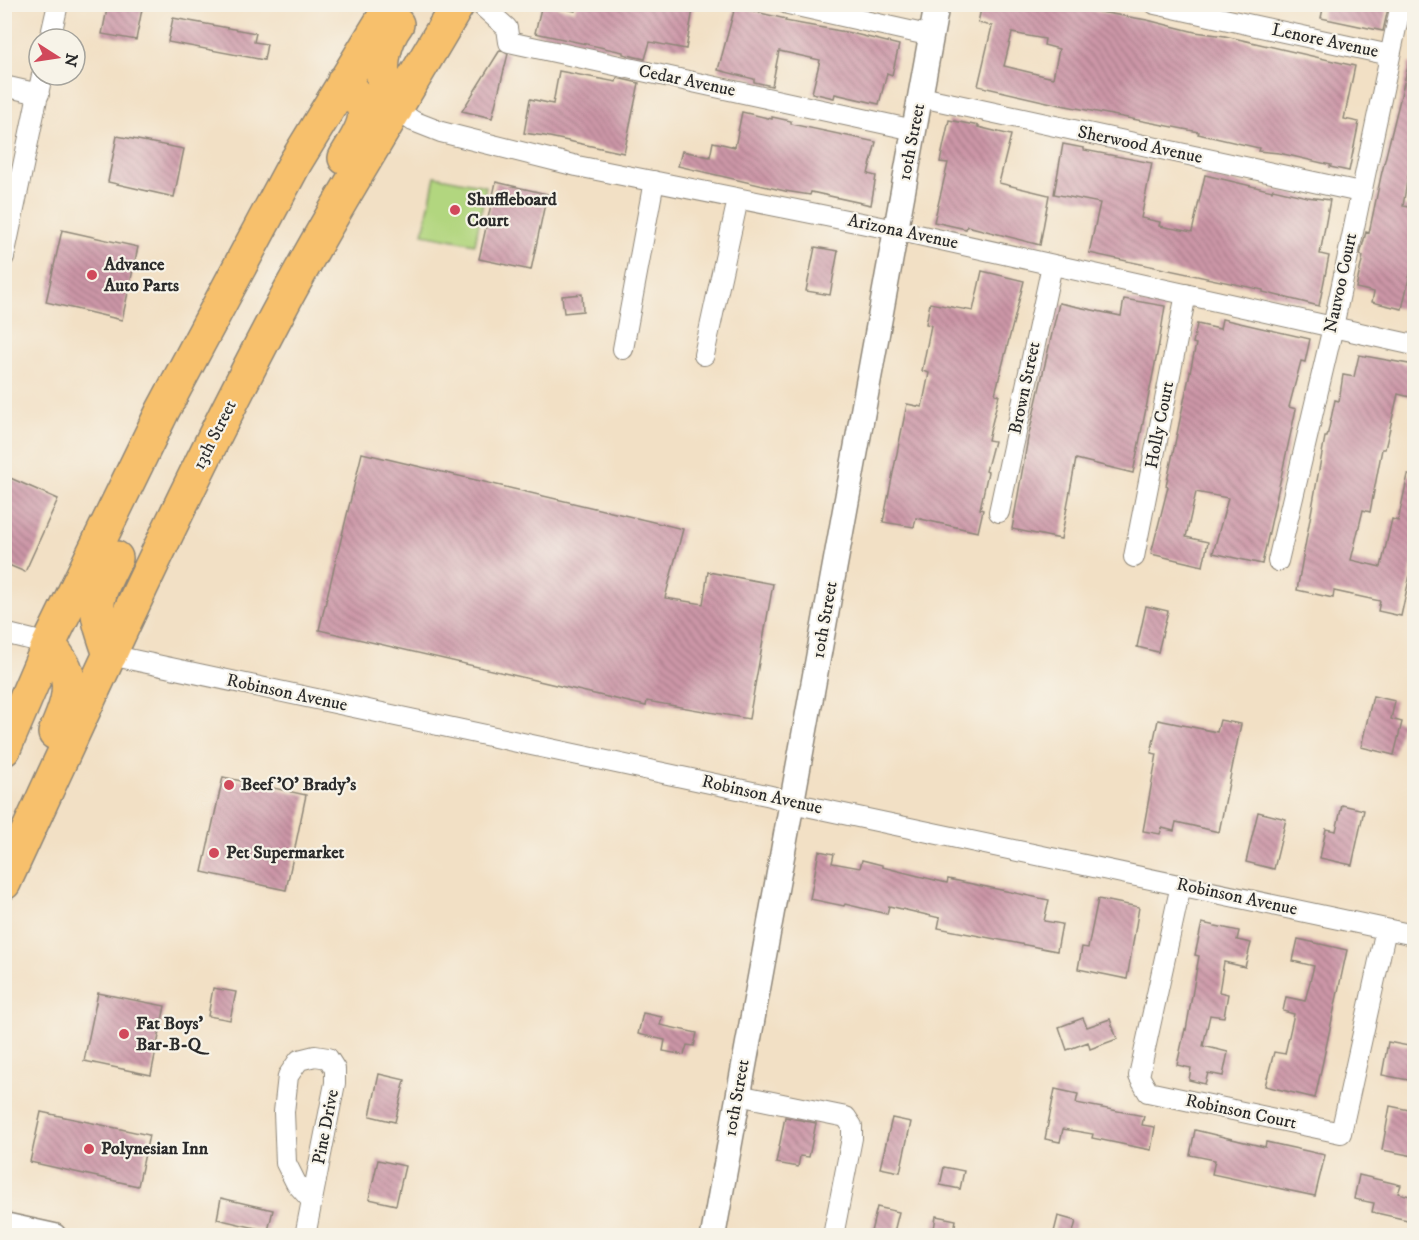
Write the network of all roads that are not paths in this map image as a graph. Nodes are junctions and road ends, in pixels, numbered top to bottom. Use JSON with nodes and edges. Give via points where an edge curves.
{"nodes":[{"id":1,"x":58,"y":4,"type":"edge"},
{"id":2,"x":392,"y":4,"type":"edge"},
{"id":3,"x":411,"y":4,"type":"edge"},
{"id":4,"x":458,"y":4,"type":"edge"},
{"id":5,"x":480,"y":4,"type":"edge"},
{"id":6,"x":788,"y":4,"type":"edge"},
{"id":7,"x":937,"y":4,"type":"edge"},
{"id":8,"x":1155,"y":4,"type":"edge"},
{"id":9,"x":1401,"y":4,"type":"edge"},
{"id":10,"x":53,"y":27,"type":"edge"},
{"id":11,"x":932,"y":36,"type":"junction"},
{"id":12,"x":1390,"y":55,"type":"junction"},
{"id":13,"x":344,"y":81,"type":"junction"},
{"id":14,"x":27,"y":85,"type":"edge"},
{"id":15,"x":4,"y":86,"type":"edge"},
{"id":16,"x":40,"y":87,"type":"edge"},
{"id":17,"x":921,"y":98,"type":"junction"},
{"id":18,"x":396,"y":109,"type":"junction"},
{"id":19,"x":914,"y":130,"type":"junction"},
{"id":20,"x":654,"y":181,"type":"junction"},
{"id":21,"x":1360,"y":192,"type":"junction"},
{"id":22,"x":738,"y":199,"type":"junction"},
{"id":23,"x":896,"y":230,"type":"junction"},
{"id":24,"x":4,"y":257,"type":"edge"},
{"id":25,"x":1052,"y":265,"type":"junction"},
{"id":26,"x":226,"y":289,"type":"junction"},
{"id":27,"x":1186,"y":294,"type":"junction"},
{"id":28,"x":276,"y":317,"type":"junction"},
{"id":29,"x":1333,"y":327,"type":"junction"},
{"id":30,"x":1414,"y":345,"type":"edge"},
{"id":31,"x":622,"y":349,"type":"dead end"},
{"id":32,"x":704,"y":355,"type":"dead end"},
{"id":33,"x":999,"y":512,"type":"dead end"},
{"id":34,"x":1134,"y":556,"type":"dead end"},
{"id":35,"x":1278,"y":561,"type":"dead end"},
{"id":36,"x":4,"y":633,"type":"edge"},
{"id":37,"x":49,"y":644,"type":"junction"},
{"id":38,"x":110,"y":655,"type":"junction"},
{"id":39,"x":4,"y":749,"type":"edge"},
{"id":40,"x":792,"y":803,"type":"junction"},
{"id":41,"x":22,"y":846,"type":"junction"},
{"id":42,"x":4,"y":883,"type":"edge"},
{"id":43,"x":1181,"y":885,"type":"junction"},
{"id":44,"x":1386,"y":929,"type":"junction"},
{"id":45,"x":1414,"y":935,"type":"edge"},
{"id":46,"x":738,"y":1095,"type":"junction"},
{"id":47,"x":312,"y":1201,"type":"junction"},
{"id":48,"x":4,"y":1225,"type":"edge"},
{"id":49,"x":54,"y":1236,"type":"edge"},
{"id":50,"x":304,"y":1236,"type":"edge"},
{"id":51,"x":713,"y":1236,"type":"edge"},
{"id":52,"x":833,"y":1236,"type":"edge"}],
"edges":[{"from":1,"to":10,"type":"street"},
{"from":2,"to":13,"type":"highway"},
{"from":3,"to":18,"type":"highway","via":[[391,32],[381,64],[385,88]]},
{"from":4,"to":18,"type":"highway","name":"13th Street"},
{"from":5,"to":19,"type":"street","name":"Cedar Avenue","via":[[507,28],[509,42]]},
{"from":6,"to":11,"type":"street"},
{"from":7,"to":11,"type":"street","name":"10th Street"},
{"from":8,"to":12,"type":"street","name":"Lenore Avenue"},
{"from":9,"to":12,"type":"street","name":"Nauvoo Court"},
{"from":11,"to":17,"type":"street","name":"10th Street"},
{"from":12,"to":21,"type":"street","name":"Nauvoo Court"},
{"from":13,"to":26,"type":"highway"},
{"from":13,"to":28,"type":"highway","via":[[362,105],[364,120],[273,281]]},
{"from":14,"to":15,"type":"street"},
{"from":16,"to":24,"type":"street"},
{"from":17,"to":19,"type":"street","name":"10th Street"},
{"from":17,"to":21,"type":"street","name":"Sherwood Avenue"},
{"from":18,"to":20,"type":"street","name":"Arizona Avenue","via":[[441,132]]},
{"from":18,"to":28,"type":"highway","name":"13th Street"},
{"from":19,"to":23,"type":"street","name":"10th Street"},
{"from":20,"to":22,"type":"street","name":"Arizona Avenue"},
{"from":20,"to":31,"type":"street"},
{"from":21,"to":29,"type":"street","name":"Nauvoo Court"},
{"from":22,"to":23,"type":"street","name":"Arizona Avenue"},
{"from":22,"to":32,"type":"street"},
{"from":23,"to":25,"type":"street","name":"Arizona Avenue"},
{"from":23,"to":40,"type":"street","name":"10th Street"},
{"from":25,"to":27,"type":"street","name":"Arizona Avenue"},
{"from":25,"to":33,"type":"street","name":"Brown Street"},
{"from":26,"to":37,"type":"highway"},
{"from":26,"to":38,"type":"highway","via":[[212,363],[96,602],[96,616]]},
{"from":27,"to":29,"type":"street","name":"Arizona Avenue"},
{"from":27,"to":34,"type":"street","name":"Holly Court"},
{"from":28,"to":38,"type":"highway","name":"13th Street","via":[[190,483]]},
{"from":29,"to":30,"type":"street","name":"Arizona Avenue"},
{"from":29,"to":35,"type":"street","name":"Nauvoo Court"},
{"from":36,"to":37,"type":"street"},
{"from":37,"to":39,"type":"highway"},
{"from":37,"to":41,"type":"highway","via":[[65,668],[69,685],[67,703],[9,829]]},
{"from":38,"to":40,"type":"street","name":"Robinson Avenue"},
{"from":38,"to":41,"type":"highway","name":"13th Street"},
{"from":40,"to":43,"type":"street","name":"Robinson Avenue"},
{"from":40,"to":46,"type":"street","name":"10th Street"},
{"from":41,"to":42,"type":"highway","name":"13th Street"},
{"from":43,"to":44,"type":"street","name":"Robinson Avenue"},
{"from":43,"to":44,"type":"street","name":"Robinson Court","via":[[1139,1076],[1148,1092],[1341,1133]]},
{"from":44,"to":45,"type":"street","name":"Robinson Avenue"},
{"from":46,"to":51,"type":"street","name":"10th Street"},
{"from":46,"to":52,"type":"street","via":[[846,1117],[852,1126],[852,1138]]},
{"from":47,"to":47,"type":"street","name":"Pine Drive","via":[[335,1083],[335,1069],[328,1058],[315,1056],[299,1060],[288,1076],[284,1112],[286,1163],[296,1183]]},
{"from":47,"to":50,"type":"street","name":"Pine Drive"},
{"from":48,"to":49,"type":"street"}]}
